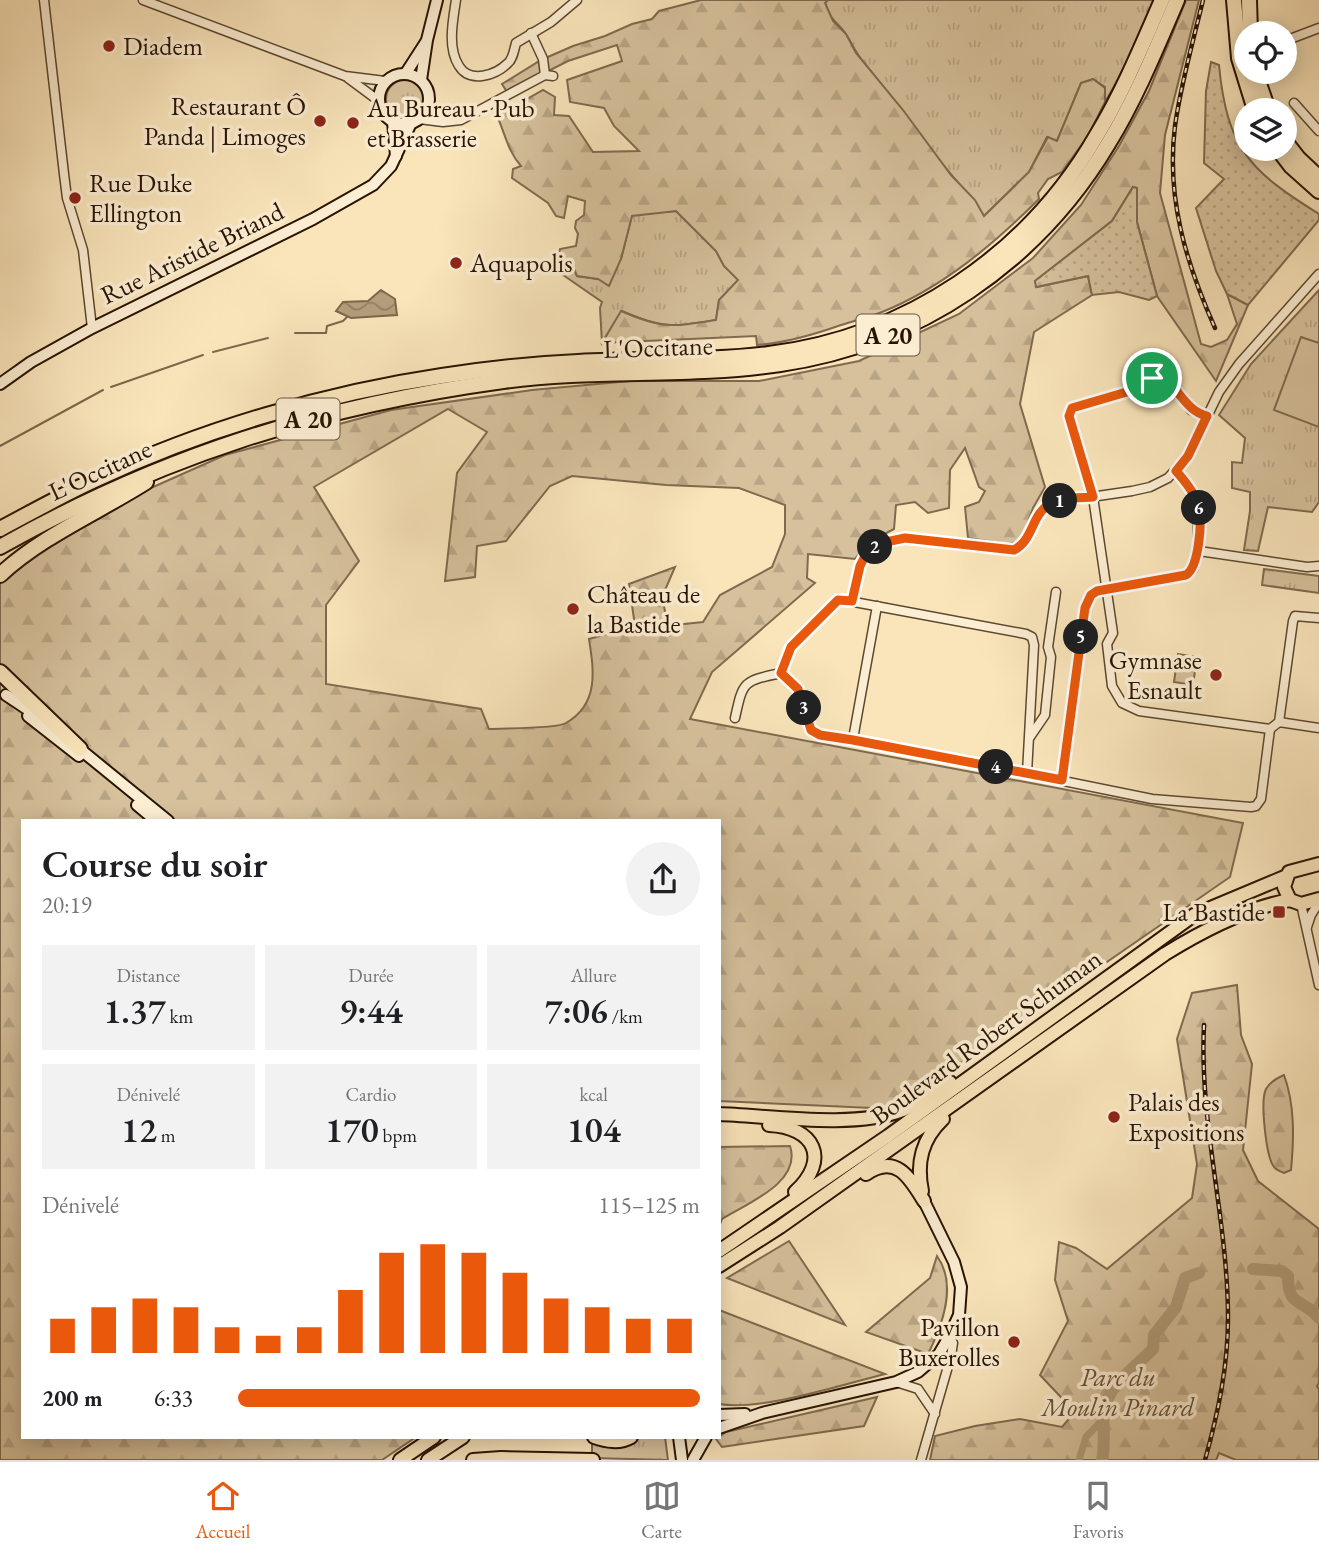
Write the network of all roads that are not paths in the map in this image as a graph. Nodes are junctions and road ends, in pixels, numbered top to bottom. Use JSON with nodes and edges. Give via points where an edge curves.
{"nodes":[{"id":1,"x":44,"y":0,"type":"edge"},
{"id":2,"x":143,"y":0,"type":"edge"},
{"id":3,"x":437,"y":0,"type":"edge"},
{"id":4,"x":456,"y":0,"type":"edge"},
{"id":5,"x":577,"y":0,"type":"edge"},
{"id":6,"x":1162,"y":0,"type":"edge"},
{"id":7,"x":1177,"y":0,"type":"edge"},
{"id":8,"x":1234,"y":0,"type":"edge"},
{"id":9,"x":1249,"y":0,"type":"edge"},
{"id":10,"x":1250,"y":21,"type":"edge"},
{"id":11,"x":1319,"y":28,"type":"edge"},
{"id":12,"x":531,"y":33,"type":"junction"},
{"id":13,"x":1297,"y":36,"type":"edge"},
{"id":14,"x":427,"y":40,"type":"junction"},
{"id":15,"x":406,"y":73,"type":"junction"},
{"id":16,"x":345,"y":76,"type":"junction"},
{"id":17,"x":421,"y":80,"type":"junction"},
{"id":18,"x":386,"y":81,"type":"junction"},
{"id":19,"x":1251,"y":98,"type":"edge"},
{"id":20,"x":379,"y":101,"type":"junction"},
{"id":21,"x":1297,"y":106,"type":"edge"},
{"id":22,"x":429,"y":107,"type":"junction"},
{"id":23,"x":415,"y":121,"type":"junction"},
{"id":24,"x":437,"y":121,"type":"junction"},
{"id":25,"x":393,"y":122,"type":"junction"},
{"id":26,"x":1319,"y":131,"type":"edge"},
{"id":27,"x":396,"y":156,"type":"junction"},
{"id":28,"x":1297,"y":157,"type":"edge"},
{"id":29,"x":1287,"y":161,"type":"edge"},
{"id":30,"x":1319,"y":178,"type":"edge"},
{"id":31,"x":1319,"y":191,"type":"edge"},
{"id":32,"x":1319,"y":274,"type":"edge"},
{"id":33,"x":92,"y":328,"type":"junction"},
{"id":34,"x":0,"y":384,"type":"edge"},
{"id":35,"x":1207,"y":416,"type":"junction"},
{"id":36,"x":183,"y":459,"type":"junction"},
{"id":37,"x":1176,"y":471,"type":"junction"},
{"id":38,"x":1093,"y":497,"type":"junction"},
{"id":39,"x":0,"y":529,"type":"edge"},
{"id":40,"x":0,"y":547,"type":"edge"},
{"id":41,"x":1199,"y":551,"type":"junction"},
{"id":42,"x":1319,"y":566,"type":"edge"},
{"id":43,"x":0,"y":576,"type":"edge"},
{"id":44,"x":1107,"y":590,"type":"junction"},
{"id":45,"x":1056,"y":592,"type":"dead end"},
{"id":46,"x":852,"y":601,"type":"junction"},
{"id":47,"x":877,"y":606,"type":"junction"},
{"id":48,"x":1319,"y":618,"type":"edge"},
{"id":49,"x":0,"y":672,"type":"edge"},
{"id":50,"x":781,"y":673,"type":"junction"},
{"id":51,"x":3,"y":693,"type":"edge"},
{"id":52,"x":734,"y":718,"type":"dead end"},
{"id":53,"x":1279,"y":722,"type":"junction"},
{"id":54,"x":1319,"y":728,"type":"edge"},
{"id":55,"x":1270,"y":729,"type":"junction"},
{"id":56,"x":1030,"y":737,"type":"junction"},
{"id":57,"x":853,"y":740,"type":"junction"},
{"id":58,"x":80,"y":748,"type":"junction"},
{"id":59,"x":1027,"y":774,"type":"junction"},
{"id":60,"x":1062,"y":780,"type":"junction"},
{"id":61,"x":154,"y":819,"type":"edge"},
{"id":62,"x":166,"y":819,"type":"edge"},
{"id":63,"x":1319,"y":864,"type":"edge"},
{"id":64,"x":1287,"y":876,"type":"junction"},
{"id":65,"x":1319,"y":901,"type":"edge"},
{"id":66,"x":1295,"y":902,"type":"junction"},
{"id":67,"x":1307,"y":927,"type":"junction"},
{"id":68,"x":1319,"y":985,"type":"edge"},
{"id":69,"x":1014,"y":1045,"type":"junction"},
{"id":70,"x":982,"y":1084,"type":"junction"},
{"id":71,"x":721,"y":1114,"type":"edge"},
{"id":72,"x":721,"y":1122,"type":"edge"},
{"id":73,"x":924,"y":1201,"type":"junction"},
{"id":74,"x":760,"y":1224,"type":"junction"},
{"id":75,"x":780,"y":1227,"type":"junction"},
{"id":76,"x":721,"y":1250,"type":"edge"},
{"id":77,"x":721,"y":1265,"type":"edge"},
{"id":78,"x":949,"y":1337,"type":"junction"},
{"id":79,"x":896,"y":1382,"type":"junction"},
{"id":80,"x":762,"y":1413,"type":"junction"},
{"id":81,"x":935,"y":1414,"type":"junction"},
{"id":82,"x":721,"y":1415,"type":"edge"},
{"id":83,"x":721,"y":1426,"type":"edge"},
{"id":84,"x":430,"y":1439,"type":"edge"},
{"id":85,"x":460,"y":1439,"type":"edge"},
{"id":86,"x":600,"y":1439,"type":"edge"},
{"id":87,"x":628,"y":1439,"type":"edge"},
{"id":88,"x":673,"y":1439,"type":"edge"},
{"id":89,"x":679,"y":1439,"type":"edge"},
{"id":90,"x":705,"y":1439,"type":"edge"},
{"id":91,"x":400,"y":1460,"type":"edge"},
{"id":92,"x":428,"y":1460,"type":"edge"},
{"id":93,"x":473,"y":1460,"type":"edge"},
{"id":94,"x":593,"y":1460,"type":"edge"},
{"id":95,"x":675,"y":1460,"type":"edge"},
{"id":96,"x":682,"y":1460,"type":"edge"},
{"id":97,"x":693,"y":1460,"type":"edge"},
{"id":98,"x":921,"y":1460,"type":"edge"}],
"edges":[{"from":1,"to":33,"type":"street","via":[[67,198],[83,250]]},
{"from":2,"to":16,"type":"street"},
{"from":3,"to":14,"type":"main road"},
{"from":4,"to":12,"type":"street","via":[[453,52],[468,75],[496,72],[510,62],[516,43]]},
{"from":5,"to":12,"type":"street"},
{"from":6,"to":39,"type":"highway","name":"L'Occitane","number":"A 20","via":[[1098,135],[1042,212],[974,273],[894,320],[845,338],[767,355],[537,365],[359,391],[282,411],[150,457]]},
{"from":7,"to":36,"type":"highway","name":"L'Occitane","number":"A 20","via":[[1127,111],[1061,211],[987,281],[914,324],[852,348],[781,364],[508,380],[364,404]]},
{"from":8,"to":19,"type":"highway","via":[[1239,58]]},
{"from":9,"to":10,"type":"highway"},
{"from":11,"to":13,"type":"street"},
{"from":12,"to":24,"type":"street","via":[[549,76],[471,116]]},
{"from":14,"to":15,"type":"main road"},
{"from":14,"to":17,"type":"main road"},
{"from":15,"to":17,"type":"main road"},
{"from":15,"to":18,"type":"main road"},
{"from":16,"to":18,"type":"street"},
{"from":16,"to":20,"type":"street"},
{"from":17,"to":22,"type":"main road","via":[[429,92]]},
{"from":18,"to":20,"type":"main road"},
{"from":20,"to":25,"type":"main road"},
{"from":21,"to":26,"type":"street"},
{"from":22,"to":23,"type":"main road"},
{"from":22,"to":24,"type":"street"},
{"from":23,"to":24,"type":"street"},
{"from":23,"to":25,"type":"main road"},
{"from":23,"to":27,"type":"main road","name":"Rue Aristide Briand"},
{"from":25,"to":27,"type":"main road"},
{"from":27,"to":33,"type":"main road","name":"Rue Aristide Briand","via":[[380,179],[360,193]]},
{"from":28,"to":30,"type":"highway"},
{"from":29,"to":31,"type":"highway"},
{"from":32,"to":35,"type":"street","via":[[1239,364]]},
{"from":33,"to":34,"type":"main road","name":"Rue Aristide Briand"},
{"from":35,"to":37,"type":"street"},
{"from":35,"to":38,"type":"street","via":[[1191,410],[1165,379],[1152,378],[1137,389],[1072,408],[1069,416]]},
{"from":36,"to":40,"type":"highway","name":"L'Occitane","number":"A 20"},
{"from":36,"to":43,"type":"highway","via":[[17,559]]},
{"from":37,"to":38,"type":"street","via":[[1150,488]]},
{"from":37,"to":41,"type":"street","via":[[1199,507]]},
{"from":38,"to":44,"type":"street"},
{"from":38,"to":46,"type":"street","via":[[1050,503],[1014,550],[905,538],[881,543],[865,556]]},
{"from":41,"to":42,"type":"street"},
{"from":41,"to":44,"type":"street","via":[[1186,575]]},
{"from":44,"to":55,"type":"street","via":[[1113,633],[1107,644],[1112,686],[1128,707]]},
{"from":44,"to":60,"type":"street","via":[[1091,595],[1085,608]]},
{"from":45,"to":56,"type":"street","via":[[1045,715]]},
{"from":46,"to":47,"type":"street"},
{"from":46,"to":50,"type":"street","via":[[838,600],[791,647]]},
{"from":47,"to":56,"type":"street","via":[[1032,637]]},
{"from":47,"to":57,"type":"street"},
{"from":48,"to":53,"type":"street","via":[[1299,615],[1293,621]]},
{"from":49,"to":58,"type":"highway"},
{"from":50,"to":52,"type":"street","via":[[754,678],[741,689]]},
{"from":50,"to":57,"type":"street","via":[[798,689],[811,730]]},
{"from":51,"to":58,"type":"main road"},
{"from":51,"to":61,"type":"main road"},
{"from":53,"to":54,"type":"street"},
{"from":53,"to":55,"type":"street"},
{"from":55,"to":60,"type":"street","via":[[1261,799],[1256,806],[1152,799]]},
{"from":56,"to":59,"type":"street"},
{"from":57,"to":59,"type":"street"},
{"from":58,"to":62,"type":"main road"},
{"from":59,"to":60,"type":"street"},
{"from":63,"to":64,"type":"main road","name":"Boulevard Robert Schuman"},
{"from":64,"to":66,"type":"main road","via":[[1284,887]]},
{"from":64,"to":69,"type":"main road","name":"Boulevard Robert Schuman","via":[[1194,915]]},
{"from":65,"to":66,"type":"main road","name":"Boulevard Robert Schuman"},
{"from":65,"to":67,"type":"street"},
{"from":66,"to":67,"type":"street"},
{"from":66,"to":70,"type":"main road","name":"Boulevard Robert Schuman","via":[[1256,909],[1192,938]]},
{"from":67,"to":68,"type":"street"},
{"from":69,"to":71,"type":"main road","via":[[903,1110],[869,1118]]},
{"from":69,"to":74,"type":"main road","name":"Boulevard Robert Schuman"},
{"from":70,"to":73,"type":"main road","via":[[925,1141],[918,1175]]},
{"from":70,"to":75,"type":"main road","name":"Boulevard Robert Schuman"},
{"from":72,"to":74,"type":"main road","via":[[781,1125],[804,1135],[812,1148],[815,1161],[807,1181]]},
{"from":73,"to":75,"type":"main road","via":[[908,1175],[897,1168],[879,1167]]},
{"from":73,"to":78,"type":"main road","via":[[961,1287],[959,1315]]},
{"from":74,"to":76,"type":"main road","name":"Boulevard Robert Schuman"},
{"from":75,"to":77,"type":"main road","name":"Boulevard Robert Schuman"},
{"from":78,"to":79,"type":"main road","via":[[929,1363]]},
{"from":78,"to":81,"type":"street","via":[[951,1356]]},
{"from":79,"to":80,"type":"main road"},
{"from":79,"to":81,"type":"street","via":[[918,1390]]},
{"from":80,"to":82,"type":"main road"},
{"from":80,"to":83,"type":"main road"},
{"from":81,"to":98,"type":"street"},
{"from":84,"to":91,"type":"main road"},
{"from":85,"to":92,"type":"main road"},
{"from":86,"to":87,"type":"main road"},
{"from":88,"to":95,"type":"main road"},
{"from":89,"to":96,"type":"main road"},
{"from":90,"to":97,"type":"main road"},
{"from":93,"to":94,"type":"main road"}]}
